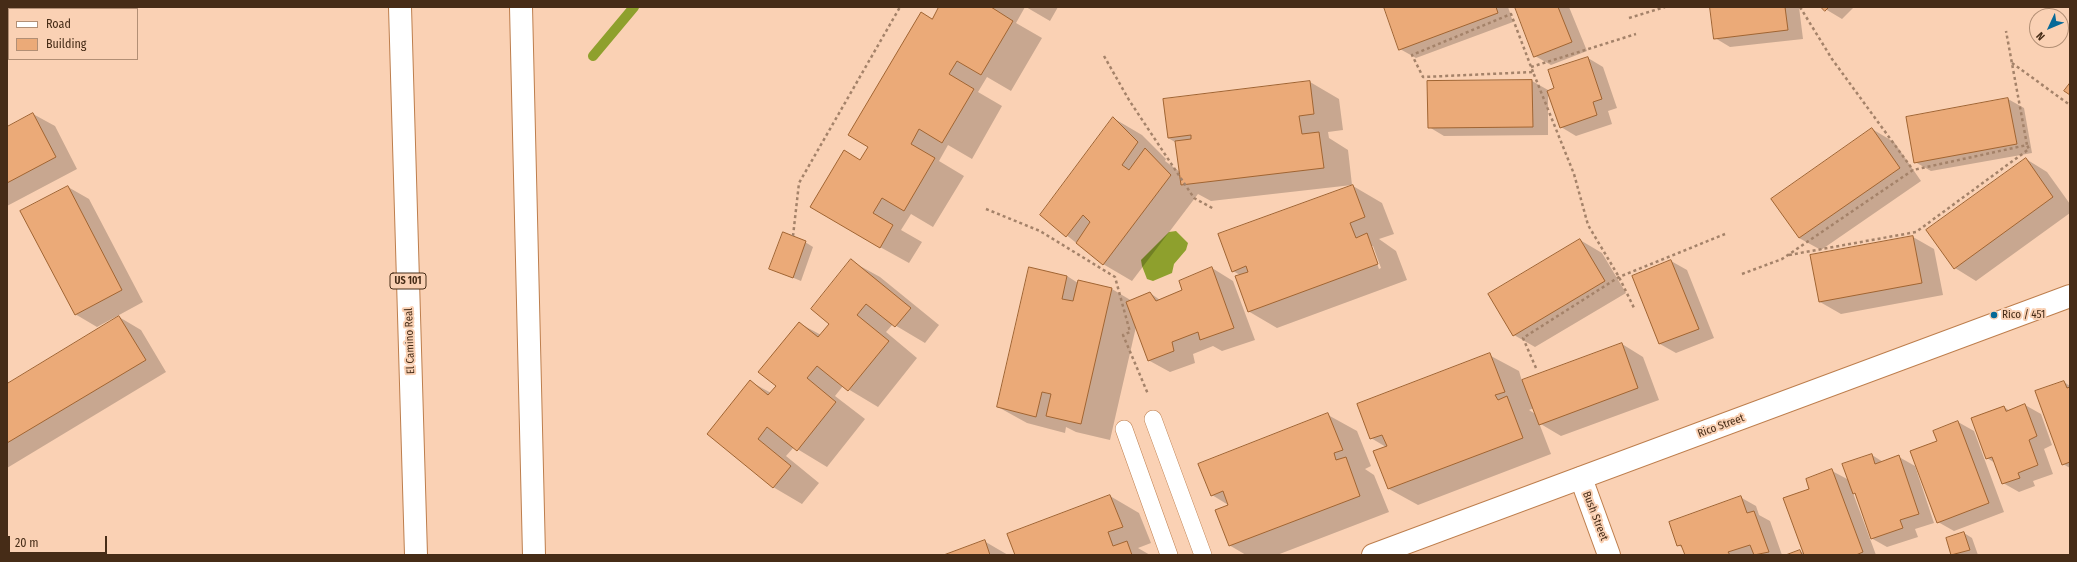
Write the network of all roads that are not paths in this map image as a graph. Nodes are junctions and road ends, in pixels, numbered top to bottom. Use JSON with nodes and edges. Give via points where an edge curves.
{"nodes":[{"id":1,"x":400,"y":7,"type":"edge"},
{"id":2,"x":521,"y":7,"type":"edge"},
{"id":3,"x":2070,"y":296,"type":"edge"},
{"id":4,"x":1153,"y":419,"type":"dead end"},
{"id":5,"x":1124,"y":429,"type":"dead end"},
{"id":6,"x":1581,"y":478,"type":"junction"},
{"id":7,"x":416,"y":555,"type":"edge"},
{"id":8,"x":534,"y":555,"type":"edge"},
{"id":9,"x":1169,"y":555,"type":"edge"},
{"id":10,"x":1203,"y":555,"type":"edge"},
{"id":11,"x":1373,"y":555,"type":"edge"},
{"id":12,"x":1610,"y":555,"type":"edge"}],
"edges":[{"from":1,"to":7,"type":"main road","name":"El Camino Real","number":"US 101"},
{"from":2,"to":8,"type":"main road"},
{"from":3,"to":6,"type":"main road","name":"Rico Street"},
{"from":4,"to":10,"type":"lane"},
{"from":5,"to":9,"type":"lane"},
{"from":6,"to":11,"type":"main road","name":"Rico Street"},
{"from":6,"to":12,"type":"main road","name":"Bush Street"}]}
